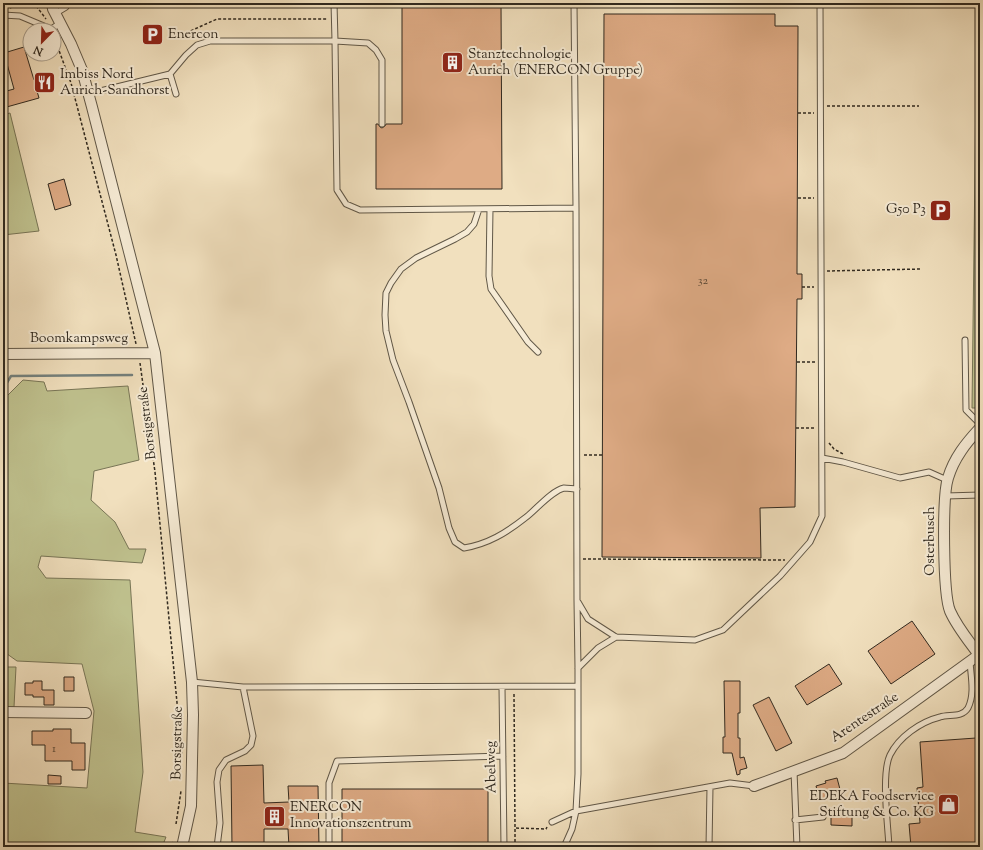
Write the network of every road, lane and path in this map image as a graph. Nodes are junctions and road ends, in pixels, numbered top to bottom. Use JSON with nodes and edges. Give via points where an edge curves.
{"nodes":[{"id":1,"x":32,"y":3,"type":"edge"},
{"id":2,"x":67,"y":3,"type":"edge"},
{"id":3,"x":334,"y":3,"type":"edge"},
{"id":4,"x":574,"y":3,"type":"edge"},
{"id":5,"x":820,"y":3,"type":"edge"},
{"id":6,"x":52,"y":7,"type":"edge"},
{"id":7,"x":3,"y":15,"type":"edge"},
{"id":8,"x":334,"y":19,"type":"junction"},
{"id":9,"x":34,"y":22,"type":"edge"},
{"id":10,"x":47,"y":22,"type":"edge"},
{"id":11,"x":60,"y":22,"type":"edge"},
{"id":12,"x":62,"y":25,"type":"edge"},
{"id":13,"x":178,"y":37,"type":"dead end"},
{"id":14,"x":335,"y":41,"type":"junction"},
{"id":15,"x":62,"y":59,"type":"edge"},
{"id":16,"x":170,"y":74,"type":"junction"},
{"id":17,"x":88,"y":94,"type":"junction"},
{"id":18,"x":176,"y":94,"type":"dead end"},
{"id":19,"x":820,"y":106,"type":"junction"},
{"id":20,"x":919,"y":106,"type":"dead end"},
{"id":21,"x":820,"y":113,"type":"junction"},
{"id":22,"x":798,"y":114,"type":"dead end"},
{"id":23,"x":382,"y":124,"type":"dead end"},
{"id":24,"x":798,"y":198,"type":"dead end"},
{"id":25,"x":821,"y":198,"type":"junction"},
{"id":26,"x":576,"y":208,"type":"junction"},
{"id":27,"x":479,"y":209,"type":"junction"},
{"id":28,"x":490,"y":209,"type":"junction"},
{"id":29,"x":921,"y":269,"type":"dead end"},
{"id":30,"x":821,"y":271,"type":"junction"},
{"id":31,"x":821,"y":286,"type":"junction"},
{"id":32,"x":802,"y":287,"type":"dead end"},
{"id":33,"x":965,"y":340,"type":"dead end"},
{"id":34,"x":538,"y":352,"type":"dead end"},
{"id":35,"x":138,"y":353,"type":"junction"},
{"id":36,"x":154,"y":353,"type":"junction"},
{"id":37,"x":3,"y":354,"type":"edge"},
{"id":38,"x":980,"y":360,"type":"edge"},
{"id":39,"x":796,"y":362,"type":"dead end"},
{"id":40,"x":821,"y":362,"type":"junction"},
{"id":41,"x":980,"y":410,"type":"edge"},
{"id":42,"x":796,"y":428,"type":"dead end"},
{"id":43,"x":822,"y":428,"type":"junction"},
{"id":44,"x":979,"y":429,"type":"edge"},
{"id":45,"x":822,"y":440,"type":"junction"},
{"id":46,"x":576,"y":455,"type":"junction"},
{"id":47,"x":602,"y":455,"type":"dead end"},
{"id":48,"x":848,"y":456,"type":"dead end"},
{"id":49,"x":822,"y":458,"type":"junction"},
{"id":50,"x":947,"y":480,"type":"junction"},
{"id":51,"x":577,"y":489,"type":"junction"},
{"id":52,"x":980,"y":494,"type":"edge"},
{"id":53,"x":946,"y":496,"type":"junction"},
{"id":54,"x":577,"y":559,"type":"junction"},
{"id":55,"x":794,"y":560,"type":"junction"},
{"id":56,"x":577,"y":600,"type":"junction"},
{"id":57,"x":616,"y":638,"type":"junction"},
{"id":58,"x":980,"y":654,"type":"edge"},
{"id":59,"x":970,"y":661,"type":"junction"},
{"id":60,"x":578,"y":668,"type":"junction"},
{"id":61,"x":192,"y":682,"type":"junction"},
{"id":62,"x":578,"y":686,"type":"junction"},
{"id":63,"x":243,"y":687,"type":"junction"},
{"id":64,"x":502,"y":687,"type":"junction"},
{"id":65,"x":514,"y":687,"type":"junction"},
{"id":66,"x":3,"y":712,"type":"edge"},
{"id":67,"x":86,"y":713,"type":"dead end"},
{"id":68,"x":503,"y":756,"type":"junction"},
{"id":69,"x":182,"y":758,"type":"dead end"},
{"id":70,"x":794,"y":771,"type":"junction"},
{"id":71,"x":754,"y":786,"type":"joint"},
{"id":72,"x":181,"y":787,"type":"dead end"},
{"id":73,"x":710,"y":787,"type":"junction"},
{"id":74,"x":576,"y":811,"type":"junction"},
{"id":75,"x":823,"y":817,"type":"dead end"},
{"id":76,"x":795,"y":820,"type":"junction"},
{"id":77,"x":552,"y":822,"type":"joint"},
{"id":78,"x":515,"y":828,"type":"junction"},
{"id":79,"x":176,"y":829,"type":"dead end"},
{"id":80,"x":174,"y":836,"type":"dead end"},
{"id":81,"x":171,"y":847,"type":"edge"},
{"id":82,"x":182,"y":847,"type":"edge"},
{"id":83,"x":217,"y":847,"type":"edge"},
{"id":84,"x":329,"y":847,"type":"edge"},
{"id":85,"x":504,"y":847,"type":"edge"},
{"id":86,"x":515,"y":847,"type":"edge"},
{"id":87,"x":564,"y":847,"type":"edge"},
{"id":88,"x":709,"y":847,"type":"edge"},
{"id":89,"x":797,"y":847,"type":"edge"},
{"id":90,"x":889,"y":847,"type":"edge"}],
"edges":[{"from":1,"to":10,"type":"path"},
{"from":2,"to":6,"type":"lane","via":[[66,7]]},
{"from":3,"to":8,"type":"lane"},
{"from":4,"to":26,"type":"lane"},
{"from":5,"to":19,"type":"lane"},
{"from":6,"to":11,"type":"street","name":"Borsigstraße"},
{"from":7,"to":9,"type":"lane","via":[[20,16]]},
{"from":8,"to":13,"type":"path","via":[[217,19]]},
{"from":8,"to":14,"type":"lane"},
{"from":12,"to":17,"type":"street","name":"Borsigstraße","via":[[72,44]]},
{"from":14,"to":16,"type":"lane","via":[[210,41],[197,45]]},
{"from":14,"to":23,"type":"lane","via":[[368,43],[382,60]]},
{"from":14,"to":27,"type":"lane","via":[[337,190],[346,204],[360,210]]},
{"from":15,"to":35,"type":"path","name":"Borsigstraße","via":[[71,83]]},
{"from":16,"to":17,"type":"lane"},
{"from":16,"to":18,"type":"lane"},
{"from":17,"to":36,"type":"street","name":"Borsigstraße"},
{"from":19,"to":20,"type":"path"},
{"from":19,"to":21,"type":"lane"},
{"from":21,"to":22,"type":"path"},
{"from":21,"to":25,"type":"lane"},
{"from":24,"to":25,"type":"path"},
{"from":25,"to":30,"type":"lane"},
{"from":26,"to":28,"type":"lane"},
{"from":26,"to":46,"type":"lane"},
{"from":27,"to":28,"type":"lane"},
{"from":27,"to":51,"type":"lane","via":[[474,224],[467,232],[416,258],[401,270],[386,293],[386,331],[393,360],[438,488],[449,528],[455,542],[464,548],[479,546],[526,518],[558,491],[565,488]]},
{"from":28,"to":34,"type":"lane","via":[[488,276],[491,289],[528,342]]},
{"from":29,"to":30,"type":"path"},
{"from":30,"to":31,"type":"lane"},
{"from":31,"to":32,"type":"path"},
{"from":31,"to":40,"type":"lane"},
{"from":33,"to":44,"type":"lane","via":[[966,410]]},
{"from":35,"to":36,"type":"street","name":"Boomkampsweg"},
{"from":35,"to":37,"type":"street","name":"Boomkampsweg"},
{"from":35,"to":69,"type":"path","name":"Borsigstraße","via":[[155,472]]},
{"from":36,"to":61,"type":"street","name":"Borsigstraße"},
{"from":38,"to":41,"type":"path"},
{"from":39,"to":40,"type":"path"},
{"from":40,"to":43,"type":"lane"},
{"from":42,"to":43,"type":"path"},
{"from":43,"to":45,"type":"lane"},
{"from":44,"to":50,"type":"street","name":"Osterbusch","via":[[956,457]]},
{"from":45,"to":48,"type":"path","via":[[828,440],[834,449]]},
{"from":45,"to":49,"type":"lane"},
{"from":46,"to":47,"type":"path"},
{"from":46,"to":51,"type":"lane"},
{"from":49,"to":50,"type":"lane","via":[[900,478],[928,472]]},
{"from":49,"to":55,"type":"lane","via":[[822,516],[810,542]]},
{"from":50,"to":53,"type":"street","name":"Osterbusch"},
{"from":51,"to":54,"type":"lane"},
{"from":52,"to":53,"type":"lane"},
{"from":53,"to":58,"type":"street","name":"Osterbusch","via":[[946,589],[950,611],[965,636]]},
{"from":54,"to":55,"type":"path"},
{"from":54,"to":56,"type":"lane"},
{"from":55,"to":57,"type":"lane","via":[[723,630],[695,640]]},
{"from":56,"to":57,"type":"lane","via":[[588,620]]},
{"from":56,"to":60,"type":"lane"},
{"from":57,"to":60,"type":"lane","via":[[598,648]]},
{"from":58,"to":59,"type":"street","name":"Arentestraße"},
{"from":59,"to":70,"type":"street","name":"Arentestraße","via":[[843,753]]},
{"from":59,"to":90,"type":"lane","via":[[972,693],[967,708],[961,714],[941,716],[922,723],[903,738],[890,756],[885,775]]},
{"from":60,"to":62,"type":"lane"},
{"from":61,"to":63,"type":"lane"},
{"from":61,"to":82,"type":"street","name":"Borsigstraße","via":[[191,806]]},
{"from":62,"to":65,"type":"lane"},
{"from":62,"to":74,"type":"lane"},
{"from":63,"to":64,"type":"lane"},
{"from":63,"to":83,"type":"lane","via":[[253,736],[251,745],[245,751],[226,760],[218,770],[220,823]]},
{"from":64,"to":65,"type":"lane"},
{"from":64,"to":68,"type":"lane","name":"Abelweg"},
{"from":65,"to":78,"type":"path"},
{"from":66,"to":67,"type":"street"},
{"from":68,"to":84,"type":"lane","via":[[338,761],[329,783]]},
{"from":68,"to":85,"type":"lane","name":"Abelweg"},
{"from":70,"to":71,"type":"street","name":"Arentestraße"},
{"from":70,"to":76,"type":"lane"},
{"from":71,"to":73,"type":"lane","via":[[730,783]]},
{"from":72,"to":79,"type":"path","name":"Borsigstraße"},
{"from":73,"to":74,"type":"lane"},
{"from":73,"to":88,"type":"lane"},
{"from":74,"to":77,"type":"lane"},
{"from":74,"to":87,"type":"lane"},
{"from":75,"to":76,"type":"lane"},
{"from":76,"to":89,"type":"lane"},
{"from":77,"to":78,"type":"path","via":[[546,829]]},
{"from":78,"to":86,"type":"path"},
{"from":80,"to":81,"type":"path"}]}
